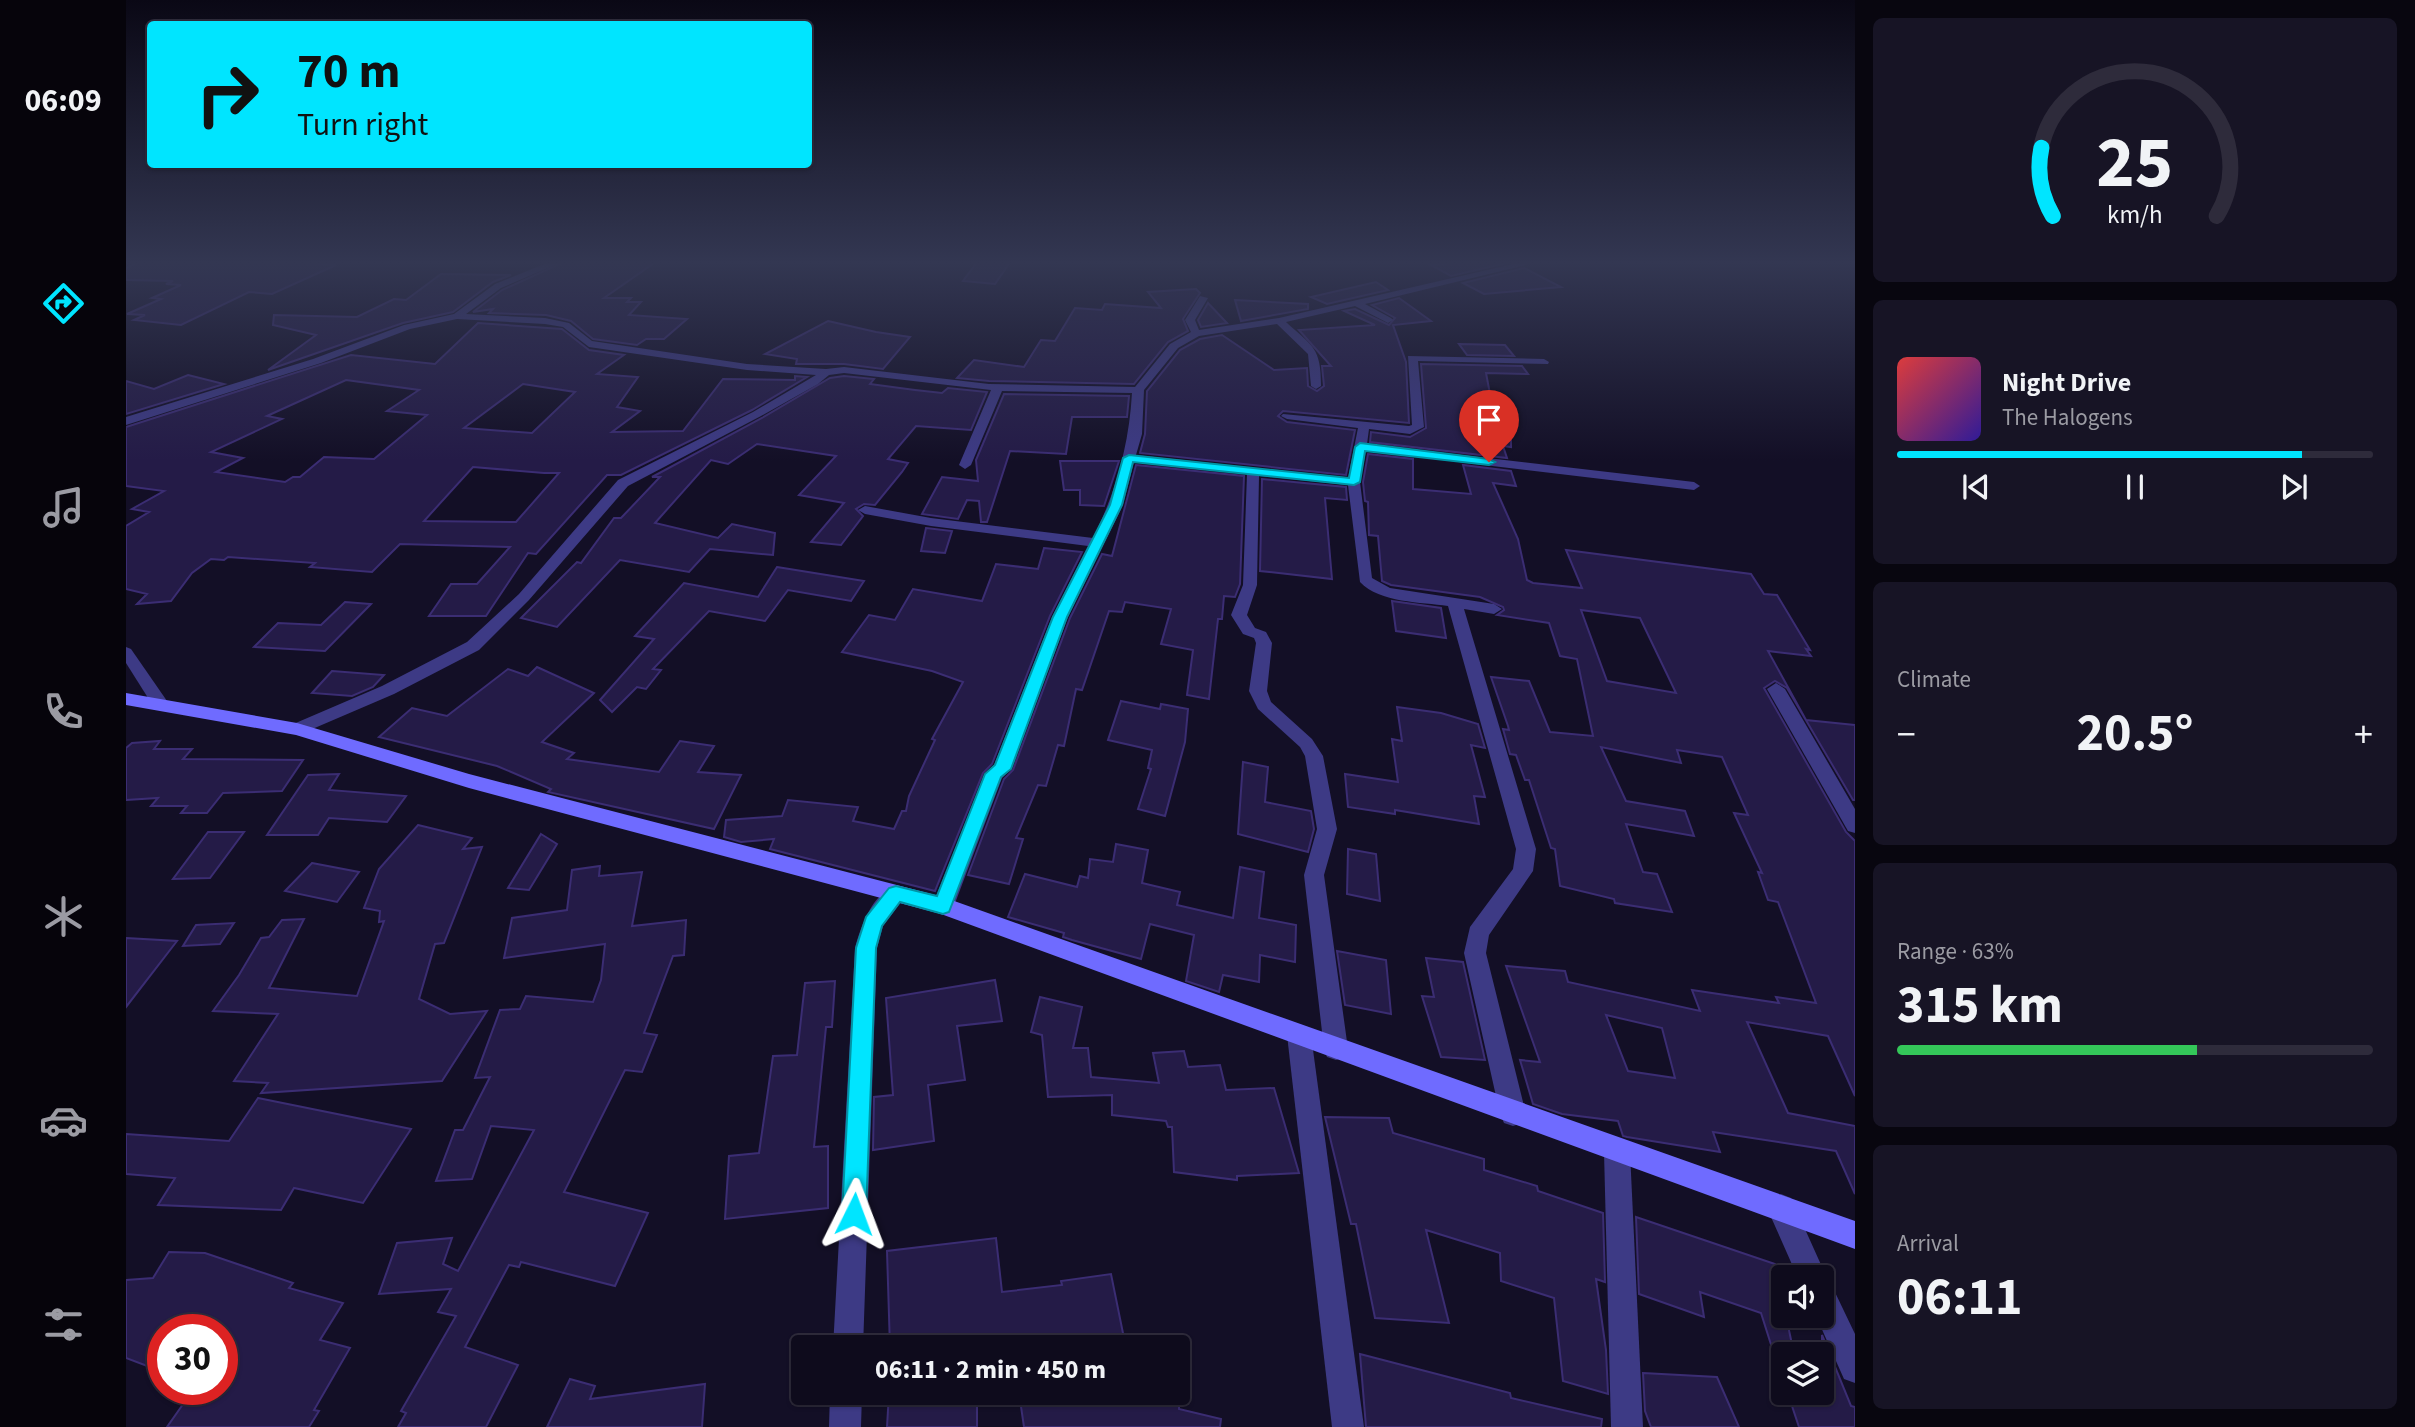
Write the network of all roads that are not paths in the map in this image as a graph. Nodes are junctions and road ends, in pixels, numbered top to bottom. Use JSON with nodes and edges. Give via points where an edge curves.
{"nodes":[{"id":1,"x":405,"y":328,"type":"edge"},
{"id":2,"x":568,"y":328,"type":"edge"},
{"id":3,"x":1194,"y":328,"type":"edge"},
{"id":4,"x":1233,"y":328,"type":"edge"},
{"id":5,"x":1286,"y":328,"type":"edge"},
{"id":6,"x":1196,"y":333,"type":"junction"},
{"id":7,"x":1544,"y":362,"type":"dead end"},
{"id":8,"x":825,"y":372,"type":"junction"},
{"id":9,"x":1317,"y":386,"type":"dead end"},
{"id":10,"x":998,"y":388,"type":"junction"},
{"id":11,"x":1138,"y":390,"type":"junction"},
{"id":12,"x":1287,"y":416,"type":"dead end"},
{"id":13,"x":126,"y":421,"type":"edge"},
{"id":14,"x":1364,"y":425,"type":"junction"},
{"id":15,"x":1360,"y":447,"type":"junction"},
{"id":16,"x":1129,"y":458,"type":"junction"},
{"id":17,"x":965,"y":465,"type":"dead end"},
{"id":18,"x":1253,"y":471,"type":"junction"},
{"id":19,"x":1354,"y":482,"type":"junction"},
{"id":20,"x":1695,"y":486,"type":"dead end"},
{"id":21,"x":865,"y":510,"type":"dead end"},
{"id":22,"x":1099,"y":543,"type":"junction"},
{"id":23,"x":1455,"y":603,"type":"junction"},
{"id":24,"x":1494,"y":609,"type":"dead end"},
{"id":25,"x":126,"y":652,"type":"edge"},
{"id":26,"x":1776,"y":689,"type":"dead end"},
{"id":27,"x":126,"y":699,"type":"edge"},
{"id":28,"x":162,"y":705,"type":"junction"},
{"id":29,"x":297,"y":729,"type":"junction"},
{"id":30,"x":1855,"y":826,"type":"edge"},
{"id":31,"x":896,"y":894,"type":"junction"},
{"id":32,"x":943,"y":906,"type":"junction"},
{"id":33,"x":1299,"y":1035,"type":"junction"},
{"id":34,"x":1336,"y":1049,"type":"junction"},
{"id":35,"x":1513,"y":1114,"type":"junction"},
{"id":36,"x":1617,"y":1152,"type":"junction"},
{"id":37,"x":1781,"y":1208,"type":"junction"},
{"id":38,"x":1855,"y":1235,"type":"edge"},
{"id":39,"x":1807,"y":1265,"type":"edge"},
{"id":40,"x":1834,"y":1322,"type":"edge"},
{"id":41,"x":849,"y":1335,"type":"edge"},
{"id":42,"x":1855,"y":1368,"type":"edge"},
{"id":43,"x":846,"y":1405,"type":"edge"},
{"id":44,"x":845,"y":1427,"type":"edge"},
{"id":45,"x":1348,"y":1427,"type":"edge"},
{"id":46,"x":1627,"y":1427,"type":"edge"}],
"edges":[{"from":1,"to":13,"type":"street","via":[[317,361]]},
{"from":2,"to":8,"type":"street","via":[[589,344],[769,369]]},
{"from":3,"to":6,"type":"street"},
{"from":4,"to":6,"type":"street"},
{"from":5,"to":9,"type":"street","via":[[1313,353]]},
{"from":6,"to":11,"type":"street","via":[[1174,346]]},
{"from":7,"to":14,"type":"street","via":[[1412,358],[1418,427]]},
{"from":8,"to":10,"type":"street","via":[[844,370]]},
{"from":8,"to":29,"type":"street","via":[[757,414],[622,483],[524,597],[473,646],[388,690]]},
{"from":10,"to":11,"type":"street"},
{"from":10,"to":17,"type":"street"},
{"from":11,"to":16,"type":"street","via":[[1136,434]]},
{"from":12,"to":14,"type":"street"},
{"from":14,"to":15,"type":"street"},
{"from":15,"to":19,"type":"street"},
{"from":15,"to":20,"type":"street"},
{"from":16,"to":18,"type":"street"},
{"from":16,"to":22,"type":"street"},
{"from":18,"to":19,"type":"street"},
{"from":18,"to":34,"type":"street","via":[[1250,586],[1239,615],[1264,643],[1258,691],[1264,705],[1314,756],[1327,830],[1314,875]]},
{"from":19,"to":23,"type":"street","via":[[1365,579],[1387,592]]},
{"from":21,"to":22,"type":"street","via":[[931,523]]},
{"from":22,"to":32,"type":"street","via":[[1060,617]]},
{"from":23,"to":24,"type":"street"},
{"from":23,"to":35,"type":"street","via":[[1526,849],[1523,871],[1478,933],[1475,953]]},
{"from":25,"to":28,"type":"lane"},
{"from":26,"to":30,"type":"street"},
{"from":27,"to":28,"type":"main road"},
{"from":28,"to":29,"type":"main road"},
{"from":29,"to":31,"type":"main road","via":[[469,781]]},
{"from":31,"to":32,"type":"main road"},
{"from":31,"to":41,"type":"street","via":[[873,922],[866,948]]},
{"from":32,"to":33,"type":"main road"},
{"from":33,"to":34,"type":"main road"},
{"from":33,"to":45,"type":"street"},
{"from":34,"to":35,"type":"main road"},
{"from":35,"to":36,"type":"main road"},
{"from":36,"to":37,"type":"main road"},
{"from":36,"to":46,"type":"street"},
{"from":37,"to":38,"type":"main road"},
{"from":37,"to":39,"type":"street"},
{"from":40,"to":42,"type":"street"},
{"from":43,"to":44,"type":"street"}]}
